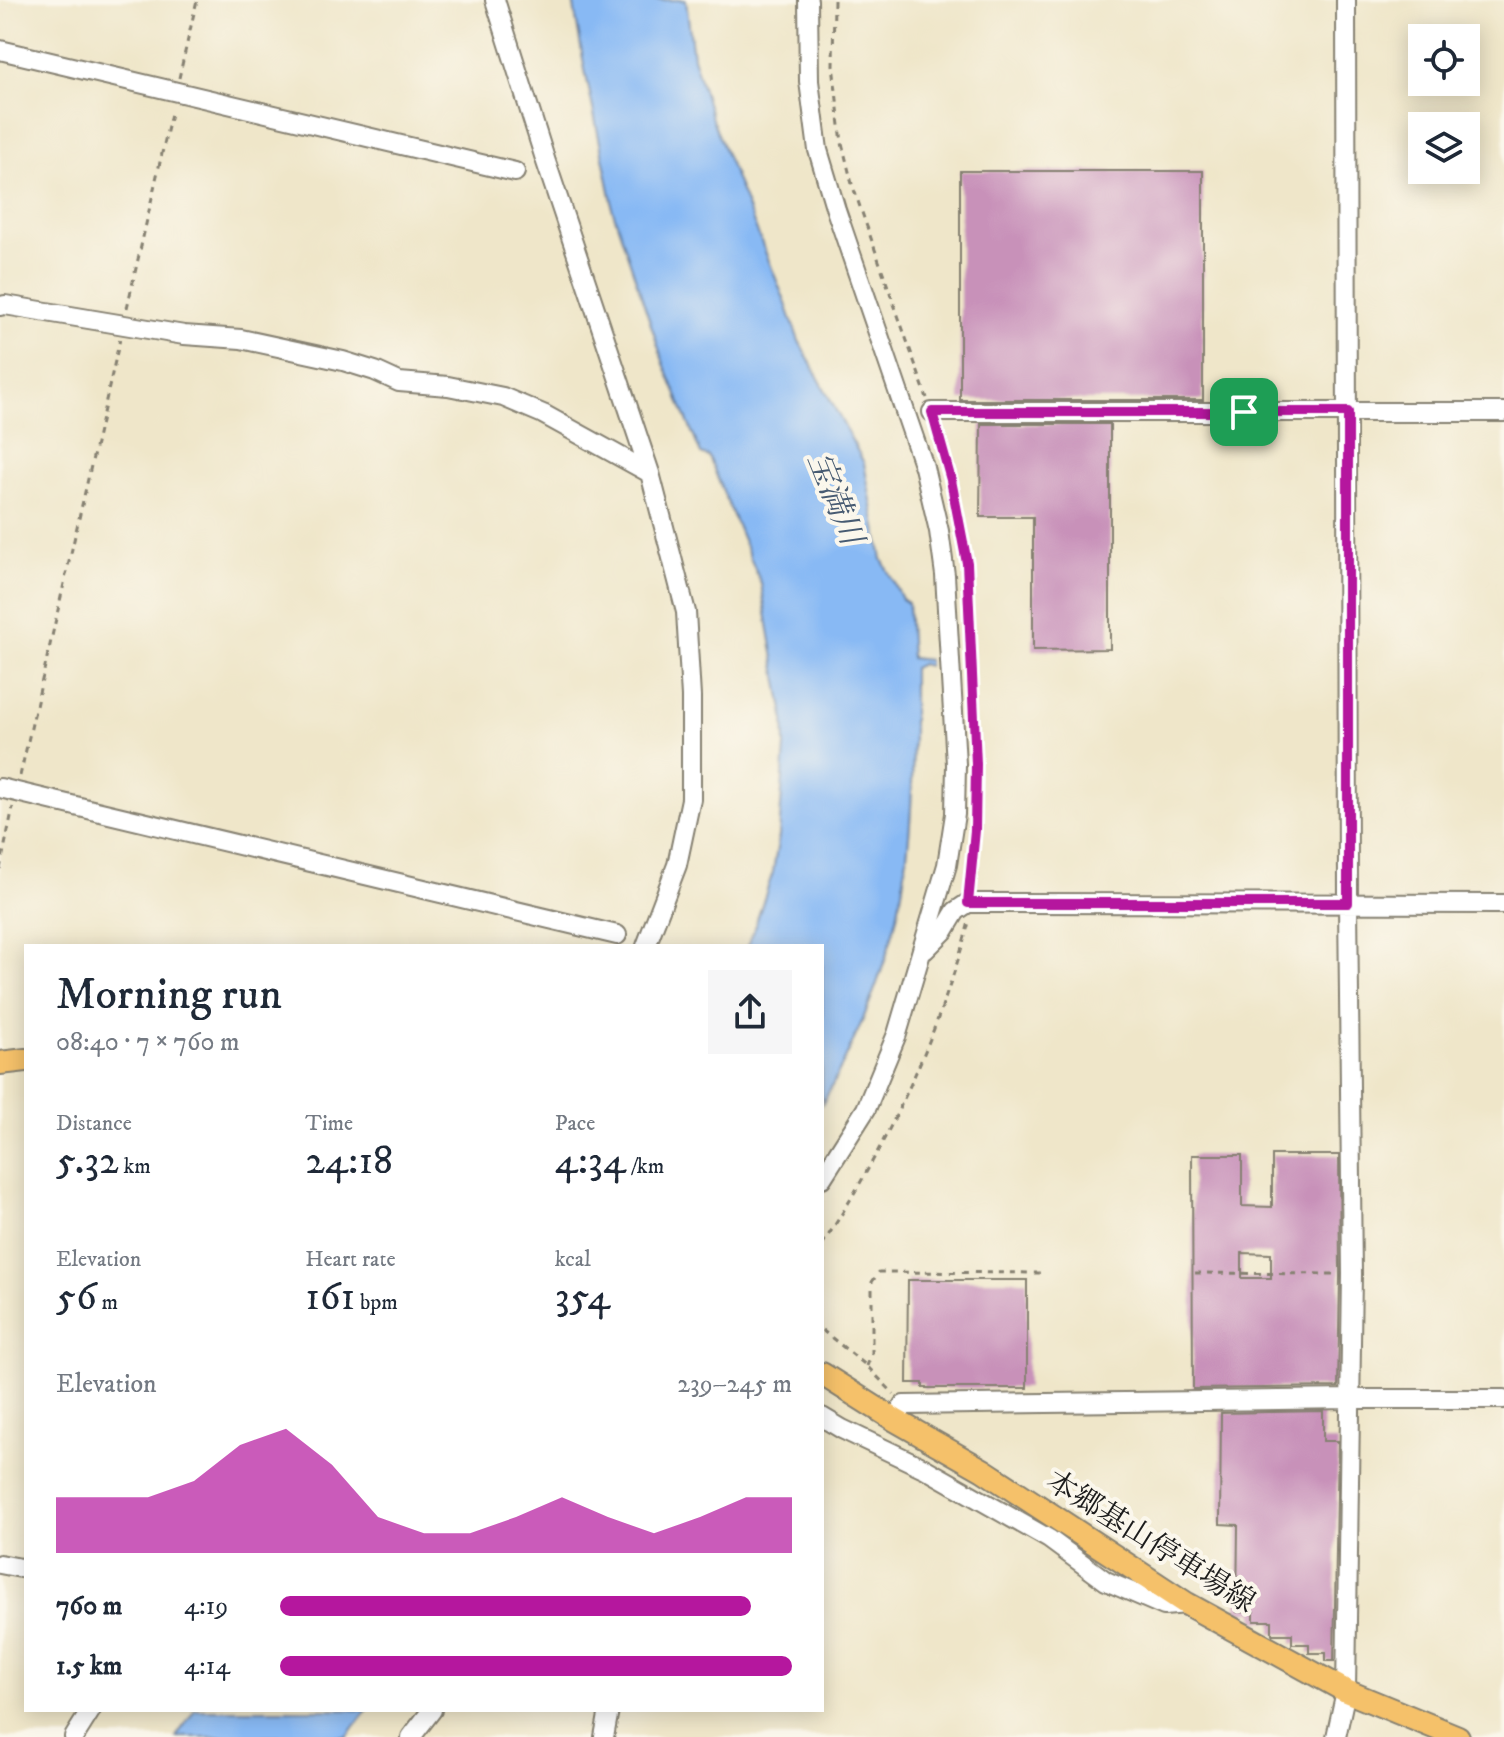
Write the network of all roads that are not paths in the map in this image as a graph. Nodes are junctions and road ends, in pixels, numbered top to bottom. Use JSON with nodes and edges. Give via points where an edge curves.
{"nodes":[{"id":1,"x":495,"y":0,"type":"edge"},
{"id":2,"x":808,"y":0,"type":"edge"},
{"id":3,"x":1346,"y":0,"type":"edge"},
{"id":4,"x":0,"y":50,"type":"edge"},
{"id":5,"x":515,"y":172,"type":"dead end"},
{"id":6,"x":0,"y":306,"type":"edge"},
{"id":7,"x":932,"y":412,"type":"road end"},
{"id":8,"x":1348,"y":412,"type":"junction"},
{"id":9,"x":1504,"y":412,"type":"edge"},
{"id":10,"x":650,"y":473,"type":"junction"},
{"id":11,"x":8,"y":790,"type":"edge"},
{"id":12,"x":1348,"y":903,"type":"junction"},
{"id":13,"x":1504,"y":904,"type":"edge"},
{"id":14,"x":617,"y":935,"type":"dead end"},
{"id":15,"x":647,"y":944,"type":"edge"},
{"id":16,"x":921,"y":955,"type":"junction"},
{"id":17,"x":24,"y":1060,"type":"edge"},
{"id":18,"x":0,"y":1063,"type":"edge"},
{"id":19,"x":824,"y":1175,"type":"edge"},
{"id":20,"x":824,"y":1375,"type":"edge"},
{"id":21,"x":1350,"y":1399,"type":"junction"},
{"id":22,"x":1504,"y":1399,"type":"edge"},
{"id":23,"x":900,"y":1412,"type":"junction"},
{"id":24,"x":824,"y":1418,"type":"edge"},
{"id":25,"x":0,"y":1564,"type":"edge"},
{"id":26,"x":24,"y":1569,"type":"edge"},
{"id":27,"x":1187,"y":1604,"type":"junction"},
{"id":28,"x":1346,"y":1691,"type":"junction"},
{"id":29,"x":90,"y":1712,"type":"edge"},
{"id":30,"x":430,"y":1712,"type":"edge"},
{"id":31,"x":609,"y":1712,"type":"edge"},
{"id":32,"x":74,"y":1737,"type":"edge"},
{"id":33,"x":411,"y":1737,"type":"edge"},
{"id":34,"x":604,"y":1737,"type":"edge"},
{"id":35,"x":1336,"y":1737,"type":"edge"},
{"id":36,"x":1458,"y":1737,"type":"edge"}],
"edges":[{"from":1,"to":10,"type":"street"},
{"from":2,"to":16,"type":"street","via":[[809,81],[818,150],[924,467],[945,575],[955,814],[947,865]]},
{"from":3,"to":8,"type":"street"},
{"from":4,"to":5,"type":"street"},
{"from":6,"to":10,"type":"street","via":[[241,339],[343,361],[399,382],[503,397]]},
{"from":7,"to":8,"type":"street"},
{"from":8,"to":9,"type":"street"},
{"from":8,"to":12,"type":"street"},
{"from":10,"to":15,"type":"street","via":[[686,612],[691,799],[677,865]]},
{"from":11,"to":14,"type":"street"},
{"from":12,"to":13,"type":"street"},
{"from":12,"to":16,"type":"street","via":[[968,903]]},
{"from":12,"to":21,"type":"street"},
{"from":16,"to":19,"type":"street","via":[[866,1109]]},
{"from":17,"to":18,"type":"main road"},
{"from":20,"to":23,"type":"main road","name":"本郷基山停車場線"},
{"from":21,"to":22,"type":"street"},
{"from":21,"to":23,"type":"street"},
{"from":21,"to":28,"type":"street"},
{"from":23,"to":27,"type":"main road","name":"本郷基山停車場線"},
{"from":24,"to":27,"type":"street","via":[[1025,1525],[1106,1581],[1164,1606]]},
{"from":25,"to":26,"type":"street"},
{"from":27,"to":28,"type":"main road","name":"本郷基山停車場線"},
{"from":28,"to":35,"type":"street"},
{"from":28,"to":36,"type":"main road","name":"本郷基山停車場線"},
{"from":29,"to":32,"type":"street"},
{"from":30,"to":33,"type":"street"},
{"from":31,"to":34,"type":"street"}]}
